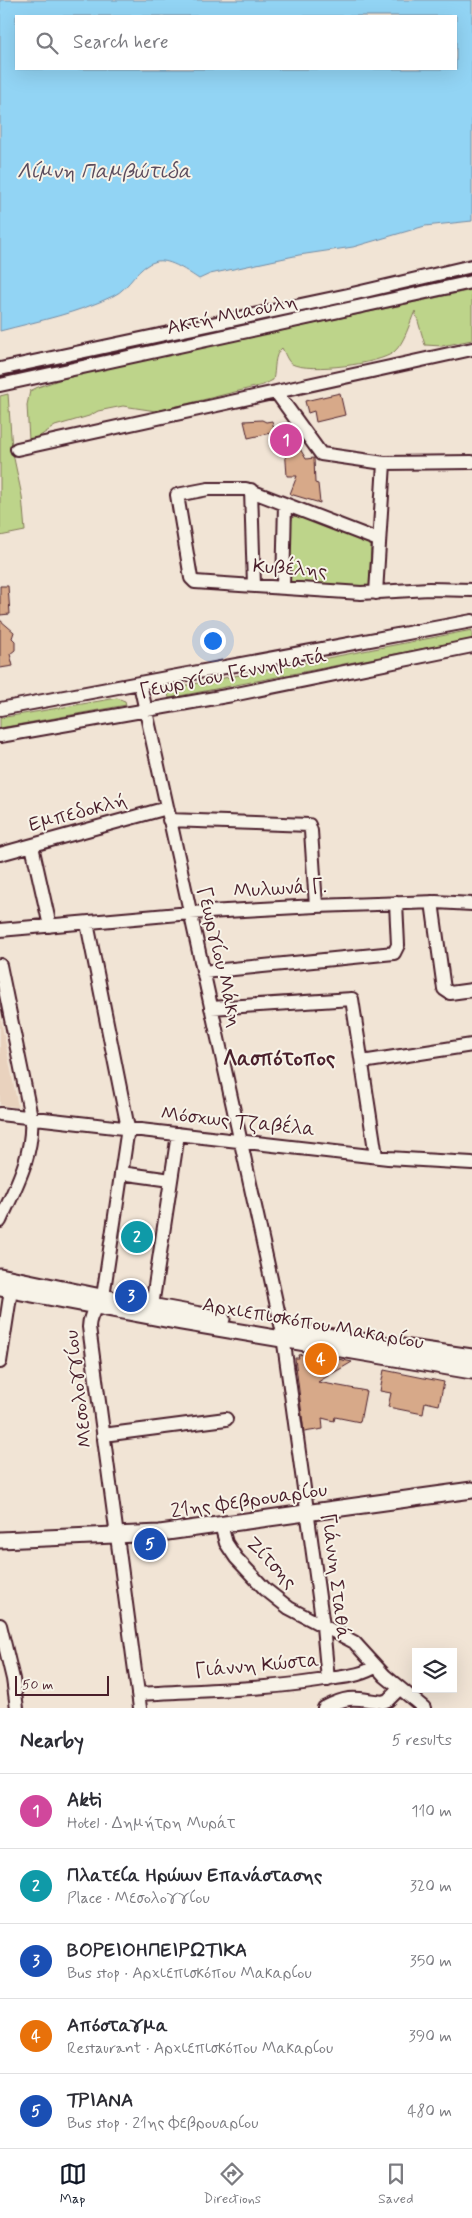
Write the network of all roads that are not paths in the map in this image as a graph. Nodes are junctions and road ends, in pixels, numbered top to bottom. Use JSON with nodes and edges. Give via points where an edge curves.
{"nodes":[{"id":1,"x":472,"y":266,"type":"edge"},
{"id":2,"x":472,"y":282,"type":"edge"},
{"id":3,"x":472,"y":349,"type":"edge"},
{"id":4,"x":0,"y":369,"type":"edge"},
{"id":5,"x":0,"y":385,"type":"edge"},
{"id":6,"x":276,"y":392,"type":"junction"},
{"id":7,"x":17,"y":449,"type":"dead end"},
{"id":8,"x":472,"y":462,"type":"edge"},
{"id":9,"x":384,"y":463,"type":"junction"},
{"id":10,"x":251,"y":490,"type":"junction"},
{"id":11,"x":285,"y":504,"type":"junction"},
{"id":12,"x":378,"y":540,"type":"junction"},
{"id":13,"x":254,"y":585,"type":"junction"},
{"id":14,"x":283,"y":587,"type":"junction"},
{"id":15,"x":472,"y":590,"type":"edge"},
{"id":16,"x":376,"y":593,"type":"junction"},
{"id":17,"x":472,"y":621,"type":"edge"},
{"id":18,"x":472,"y":646,"type":"edge"},
{"id":19,"x":140,"y":684,"type":"junction"},
{"id":20,"x":0,"y":709,"type":"edge"},
{"id":21,"x":145,"y":710,"type":"junction"},
{"id":22,"x":0,"y":736,"type":"edge"},
{"id":23,"x":168,"y":814,"type":"junction"},
{"id":24,"x":32,"y":846,"type":"junction"},
{"id":25,"x":0,"y":854,"type":"edge"},
{"id":26,"x":432,"y":902,"type":"junction"},
{"id":27,"x":396,"y":904,"type":"junction"},
{"id":28,"x":472,"y":904,"type":"edge"},
{"id":29,"x":316,"y":906,"type":"junction"},
{"id":30,"x":190,"y":913,"type":"junction"},
{"id":31,"x":87,"y":923,"type":"junction"},
{"id":32,"x":50,"y":926,"type":"junction"},
{"id":33,"x":0,"y":930,"type":"edge"},
{"id":34,"x":0,"y":965,"type":"edge"},
{"id":35,"x":203,"y":972,"type":"junction"},
{"id":36,"x":472,"y":990,"type":"edge"},
{"id":37,"x":211,"y":1008,"type":"junction"},
{"id":38,"x":472,"y":1045,"type":"edge"},
{"id":39,"x":362,"y":1062,"type":"junction"},
{"id":40,"x":0,"y":1114,"type":"edge"},
{"id":41,"x":31,"y":1117,"type":"junction"},
{"id":42,"x":128,"y":1128,"type":"junction"},
{"id":43,"x":178,"y":1134,"type":"junction"},
{"id":44,"x":240,"y":1140,"type":"junction"},
{"id":45,"x":376,"y":1156,"type":"junction"},
{"id":46,"x":472,"y":1163,"type":"edge"},
{"id":47,"x":121,"y":1173,"type":"junction"},
{"id":48,"x":171,"y":1180,"type":"junction"},
{"id":49,"x":0,"y":1221,"type":"edge"},
{"id":50,"x":0,"y":1276,"type":"edge"},
{"id":51,"x":6,"y":1289,"type":"edge"},
{"id":52,"x":99,"y":1302,"type":"junction"},
{"id":53,"x":152,"y":1306,"type":"junction"},
{"id":54,"x":283,"y":1334,"type":"junction"},
{"id":55,"x":472,"y":1358,"type":"edge"},
{"id":56,"x":0,"y":1362,"type":"edge"},
{"id":57,"x":472,"y":1371,"type":"edge"},
{"id":58,"x":226,"y":1419,"type":"dead end"},
{"id":59,"x":103,"y":1435,"type":"junction"},
{"id":60,"x":472,"y":1490,"type":"edge"},
{"id":61,"x":308,"y":1512,"type":"junction"},
{"id":62,"x":221,"y":1525,"type":"junction"},
{"id":63,"x":117,"y":1536,"type":"junction"},
{"id":64,"x":0,"y":1540,"type":"edge"},
{"id":65,"x":0,"y":1625,"type":"edge"},
{"id":66,"x":323,"y":1626,"type":"junction"},
{"id":67,"x":376,"y":1666,"type":"junction"},
{"id":68,"x":328,"y":1680,"type":"junction"},
{"id":69,"x":399,"y":1689,"type":"junction"},
{"id":70,"x":138,"y":1694,"type":"junction"},
{"id":71,"x":17,"y":1708,"type":"edge"},
{"id":72,"x":140,"y":1708,"type":"edge"},
{"id":73,"x":324,"y":1708,"type":"edge"},
{"id":74,"x":424,"y":1708,"type":"edge"}],
"edges":[{"from":1,"to":4,"type":"street","name":"Ακτή Μιαούλη"},
{"from":2,"to":5,"type":"street","name":"Ακτή Μιαούλη"},
{"from":3,"to":6,"type":"street"},
{"from":6,"to":7,"type":"street"},
{"from":6,"to":9,"type":"street","via":[[321,454]]},
{"from":8,"to":9,"type":"street"},
{"from":9,"to":12,"type":"street"},
{"from":10,"to":11,"type":"street"},
{"from":10,"to":13,"type":"street"},
{"from":10,"to":13,"type":"street","name":"Κυβέλης","via":[[214,488],[177,495],[192,580]]},
{"from":11,"to":12,"type":"street"},
{"from":11,"to":14,"type":"street"},
{"from":12,"to":16,"type":"street"},
{"from":13,"to":14,"type":"street","name":"Κυβέλης"},
{"from":14,"to":16,"type":"street","name":"Κυβέλης"},
{"from":15,"to":16,"type":"street","name":"Κυβέλης"},
{"from":17,"to":19,"type":"street","name":"Γεωργίου Γεννηματά"},
{"from":18,"to":21,"type":"street","name":"Γεωργίου Γεννηματά"},
{"from":19,"to":20,"type":"street","name":"Γεωργίου Γεννηματά"},
{"from":19,"to":21,"type":"street","name":"Γεωργίου Μάκη"},
{"from":21,"to":22,"type":"street","name":"Γεωργίου Γεννηματά"},
{"from":21,"to":23,"type":"street","name":"Γεωργίου Μάκη"},
{"from":23,"to":24,"type":"street","name":"Εμπεδοκλή"},
{"from":23,"to":29,"type":"street","name":"Εμπεδοκλή","via":[[309,825]]},
{"from":23,"to":30,"type":"street","name":"Γεωργίου Μάκη"},
{"from":24,"to":25,"type":"street","name":"Εμπεδοκλή"},
{"from":24,"to":32,"type":"street"},
{"from":26,"to":27,"type":"street","name":"Μυλωνά Γ."},
{"from":26,"to":28,"type":"street","name":"Μυλωνά Γ."},
{"from":26,"to":36,"type":"street","via":[[444,989],[450,993]]},
{"from":27,"to":29,"type":"street","name":"Μυλωνά Γ."},
{"from":27,"to":35,"type":"street","via":[[398,945],[394,953]]},
{"from":29,"to":30,"type":"street","name":"Μυλωνά Γ."},
{"from":30,"to":31,"type":"street","name":"Μυλωνά Γ."},
{"from":30,"to":35,"type":"street","name":"Γεωργίου Μάκη"},
{"from":31,"to":32,"type":"street","name":"Μυλωνά Γ."},
{"from":31,"to":42,"type":"street","name":"Μεσολογγίου"},
{"from":32,"to":33,"type":"street","name":"Μυλωνά Γ."},
{"from":34,"to":41,"type":"street"},
{"from":35,"to":37,"type":"street","name":"Γεωργίου Μάκη"},
{"from":37,"to":39,"type":"street","via":[[352,999]]},
{"from":37,"to":44,"type":"street","name":"Γεωργίου Μάκη"},
{"from":38,"to":39,"type":"street"},
{"from":39,"to":45,"type":"street"},
{"from":40,"to":41,"type":"street","name":"Μόσχως Τζαβέλα"},
{"from":41,"to":42,"type":"street","name":"Μόσχως Τζαβέλα"},
{"from":41,"to":49,"type":"street","via":[[32,1136],[26,1158]]},
{"from":42,"to":43,"type":"street","name":"Μόσχως Τζαβέλα"},
{"from":42,"to":47,"type":"street","name":"Μεσολογγίου"},
{"from":43,"to":44,"type":"street","name":"Μόσχως Τζαβέλα"},
{"from":43,"to":48,"type":"street"},
{"from":44,"to":45,"type":"street","name":"Μόσχως Τζαβέλα"},
{"from":44,"to":54,"type":"street","name":"Γεωργίου Μάκη"},
{"from":45,"to":46,"type":"street","name":"Μόσχως Τζαβέλα"},
{"from":47,"to":48,"type":"street"},
{"from":47,"to":52,"type":"street","name":"Μεσολογγίου"},
{"from":48,"to":53,"type":"street"},
{"from":50,"to":52,"type":"main road"},
{"from":51,"to":52,"type":"main road","name":"Αρχιεπισκόπου Μακαρίου"},
{"from":51,"to":56,"type":"street"},
{"from":52,"to":53,"type":"main road"},
{"from":52,"to":54,"type":"main road","name":"Αρχιεπισκόπου Μακαρίου"},
{"from":52,"to":59,"type":"street","name":"Μεσολογγίου","via":[[89,1327]]},
{"from":53,"to":54,"type":"main road"},
{"from":54,"to":55,"type":"main road"},
{"from":54,"to":57,"type":"main road","name":"Αρχιεπισκόπου Μακαρίου"},
{"from":54,"to":61,"type":"street","name":"Γιάννη Σταθά"},
{"from":58,"to":59,"type":"street"},
{"from":59,"to":63,"type":"street","name":"Μεσολογγίου"},
{"from":60,"to":61,"type":"main road","name":"21ης Φεβρουαρίου"},
{"from":61,"to":62,"type":"main road","name":"21ης Φεβρουαρίου"},
{"from":61,"to":66,"type":"street","name":"Γιάννη Σταθά"},
{"from":62,"to":63,"type":"main road","name":"21ης Φεβρουαρίου"},
{"from":62,"to":66,"type":"street","name":"Ζίτσης","via":[[226,1543],[236,1558],[265,1590],[284,1605]]},
{"from":63,"to":64,"type":"main road","name":"21ης Φεβρουαρίου"},
{"from":63,"to":70,"type":"street","name":"Μεσολογγίου"},
{"from":65,"to":71,"type":"street","via":[[12,1671]]},
{"from":66,"to":67,"type":"street","name":"Ζίτσης","via":[[354,1642]]},
{"from":66,"to":68,"type":"street","name":"Γιάννη Σταθά"},
{"from":67,"to":68,"type":"street","name":"Γιάννη Κώστα","via":[[367,1672]]},
{"from":67,"to":69,"type":"street","name":"Ζίτσης"},
{"from":68,"to":70,"type":"street","name":"Γιάννη Κώστα"},
{"from":69,"to":73,"type":"street","via":[[383,1702],[354,1698]]},
{"from":69,"to":74,"type":"street","name":"Ζίτσης"},
{"from":70,"to":72,"type":"street","name":"Μεσολογγίου"}]}
